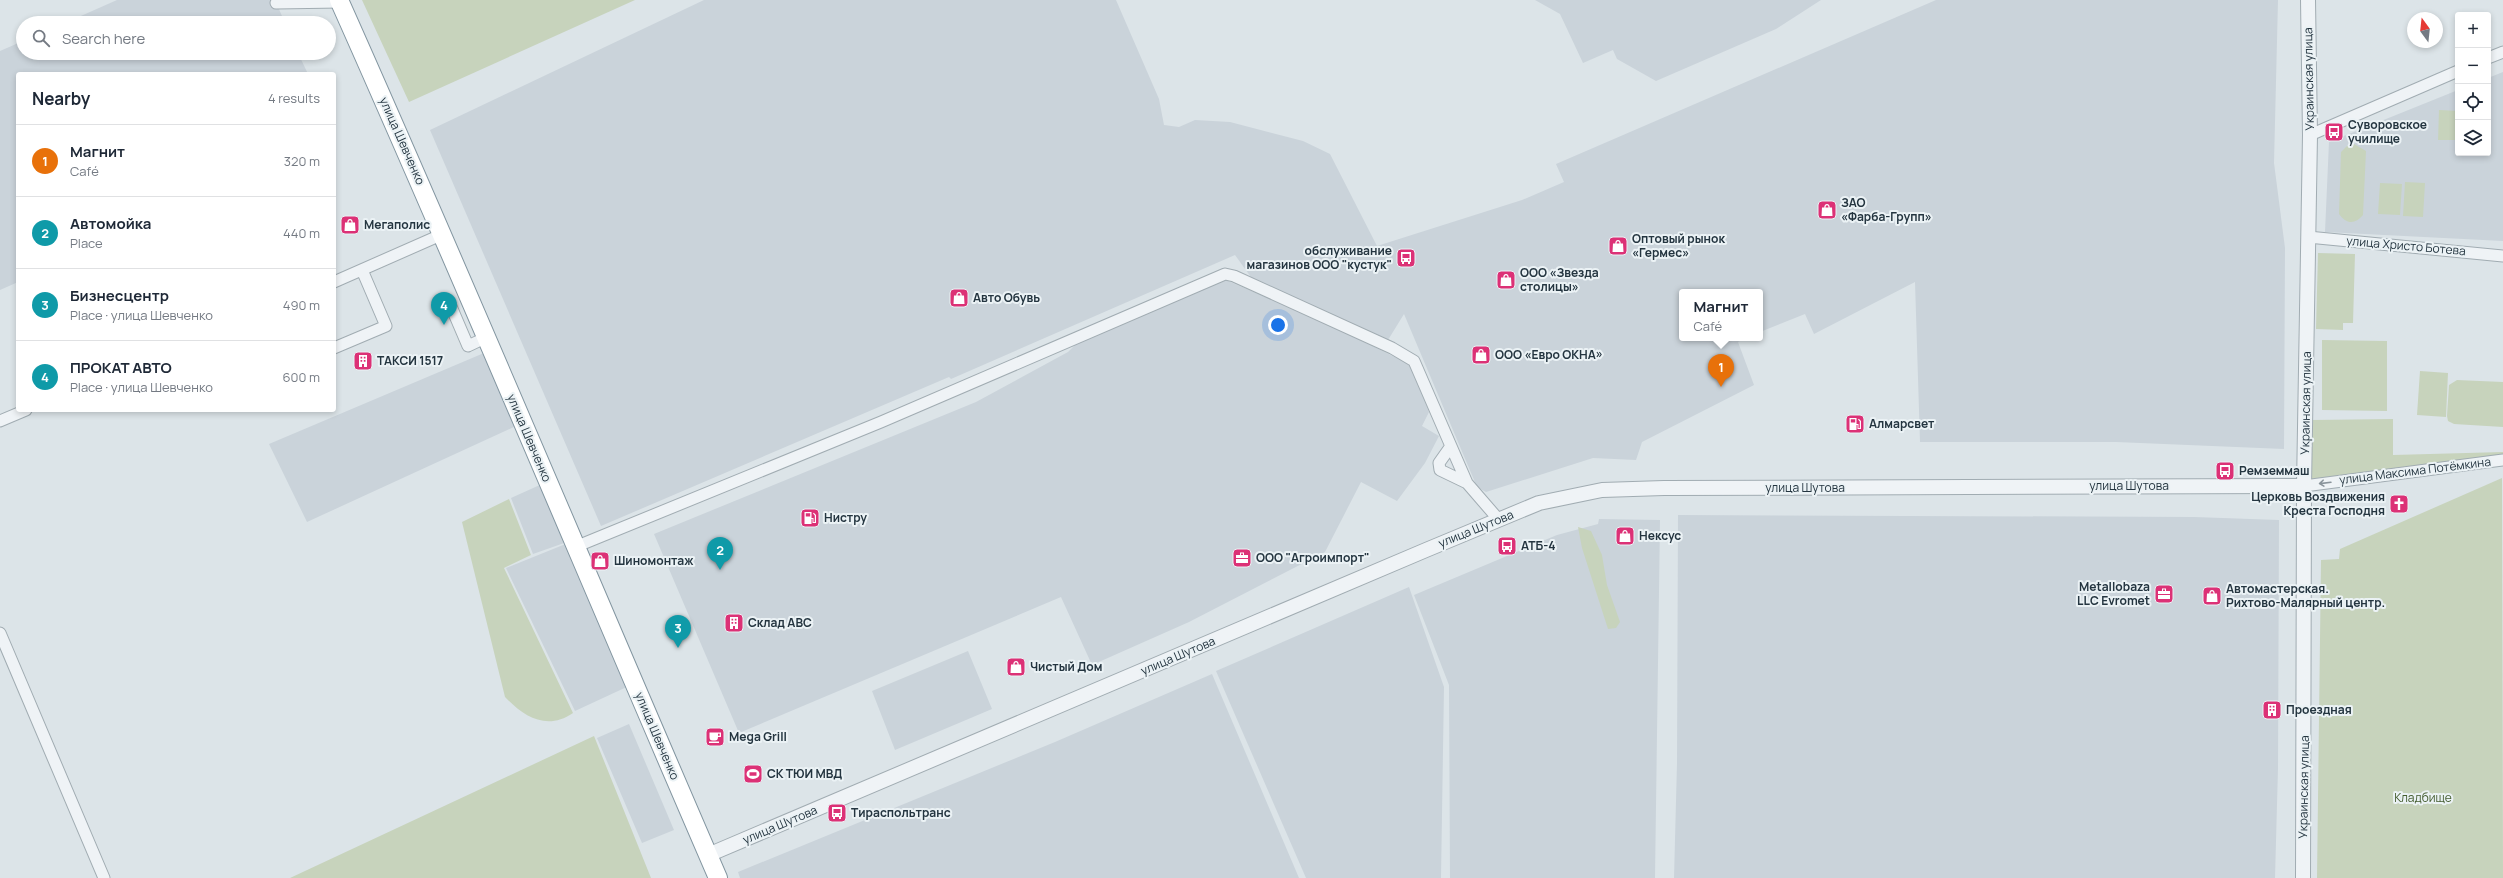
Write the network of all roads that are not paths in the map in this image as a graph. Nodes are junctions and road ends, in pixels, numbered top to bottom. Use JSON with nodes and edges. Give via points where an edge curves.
{"nodes":[{"id":1,"x":2308,"y":0,"type":"edge"},
{"id":2,"x":339,"y":1,"type":"edge"},
{"id":3,"x":276,"y":3,"type":"dead end"},
{"id":4,"x":2503,"y":52,"type":"edge"},
{"id":5,"x":2491,"y":57,"type":"edge"},
{"id":6,"x":2455,"y":72,"type":"edge"},
{"id":7,"x":2310,"y":135,"type":"junction"},
{"id":8,"x":444,"y":234,"type":"junction"},
{"id":9,"x":2308,"y":237,"type":"junction"},
{"id":10,"x":2503,"y":256,"type":"edge"},
{"id":11,"x":362,"y":270,"type":"junction"},
{"id":12,"x":336,"y":281,"type":"edge"},
{"id":13,"x":450,"y":304,"type":"dead end"},
{"id":14,"x":487,"y":337,"type":"junction"},
{"id":15,"x":336,"y":347,"type":"edge"},
{"id":16,"x":21,"y":412,"type":"edge"},
{"id":17,"x":0,"y":421,"type":"edge"},
{"id":18,"x":1451,"y":446,"type":"junction"},
{"id":19,"x":2503,"y":460,"type":"edge"},
{"id":20,"x":1467,"y":483,"type":"junction"},
{"id":21,"x":2304,"y":486,"type":"junction"},
{"id":22,"x":1499,"y":520,"type":"junction"},
{"id":23,"x":575,"y":548,"type":"junction"},
{"id":24,"x":0,"y":633,"type":"edge"},
{"id":25,"x":708,"y":855,"type":"junction"},
{"id":26,"x":104,"y":878,"type":"edge"},
{"id":27,"x":718,"y":878,"type":"edge"},
{"id":28,"x":2303,"y":878,"type":"edge"}],
"edges":[{"from":1,"to":7,"type":"street","name":"Украинская улица"},
{"from":2,"to":3,"type":"street"},
{"from":2,"to":8,"type":"highway","name":"улица Шевченко"},
{"from":4,"to":5,"type":"street"},
{"from":6,"to":7,"type":"street"},
{"from":7,"to":9,"type":"street","name":"Украинская улица"},
{"from":8,"to":11,"type":"street"},
{"from":8,"to":14,"type":"highway","name":"улица Шевченко"},
{"from":9,"to":10,"type":"street","name":"улица Христо Ботева"},
{"from":9,"to":21,"type":"street","name":"Украинская улица"},
{"from":11,"to":12,"type":"street"},
{"from":11,"to":15,"type":"street","via":[[386,326]]},
{"from":13,"to":14,"type":"street","via":[[468,346]]},
{"from":14,"to":23,"type":"highway","name":"улица Шевченко"},
{"from":16,"to":17,"type":"street"},
{"from":18,"to":20,"type":"street"},
{"from":18,"to":20,"type":"street","via":[[1439,463],[1440,470]]},
{"from":18,"to":23,"type":"street","via":[[1414,361],[1392,348],[1225,274],[881,422]]},
{"from":19,"to":21,"type":"street","name":"улица Максима Потёмкина","one_way":true},
{"from":20,"to":22,"type":"street"},
{"from":21,"to":22,"type":"street","name":"улица Шутова","via":[[1621,489],[1574,494],[1539,503]]},
{"from":21,"to":28,"type":"street","name":"Украинская улица"},
{"from":22,"to":25,"type":"street","name":"улица Шутова"},
{"from":23,"to":25,"type":"highway","name":"улица Шевченко"},
{"from":24,"to":26,"type":"street"},
{"from":25,"to":27,"type":"highway","name":"улица Шевченко"}]}
